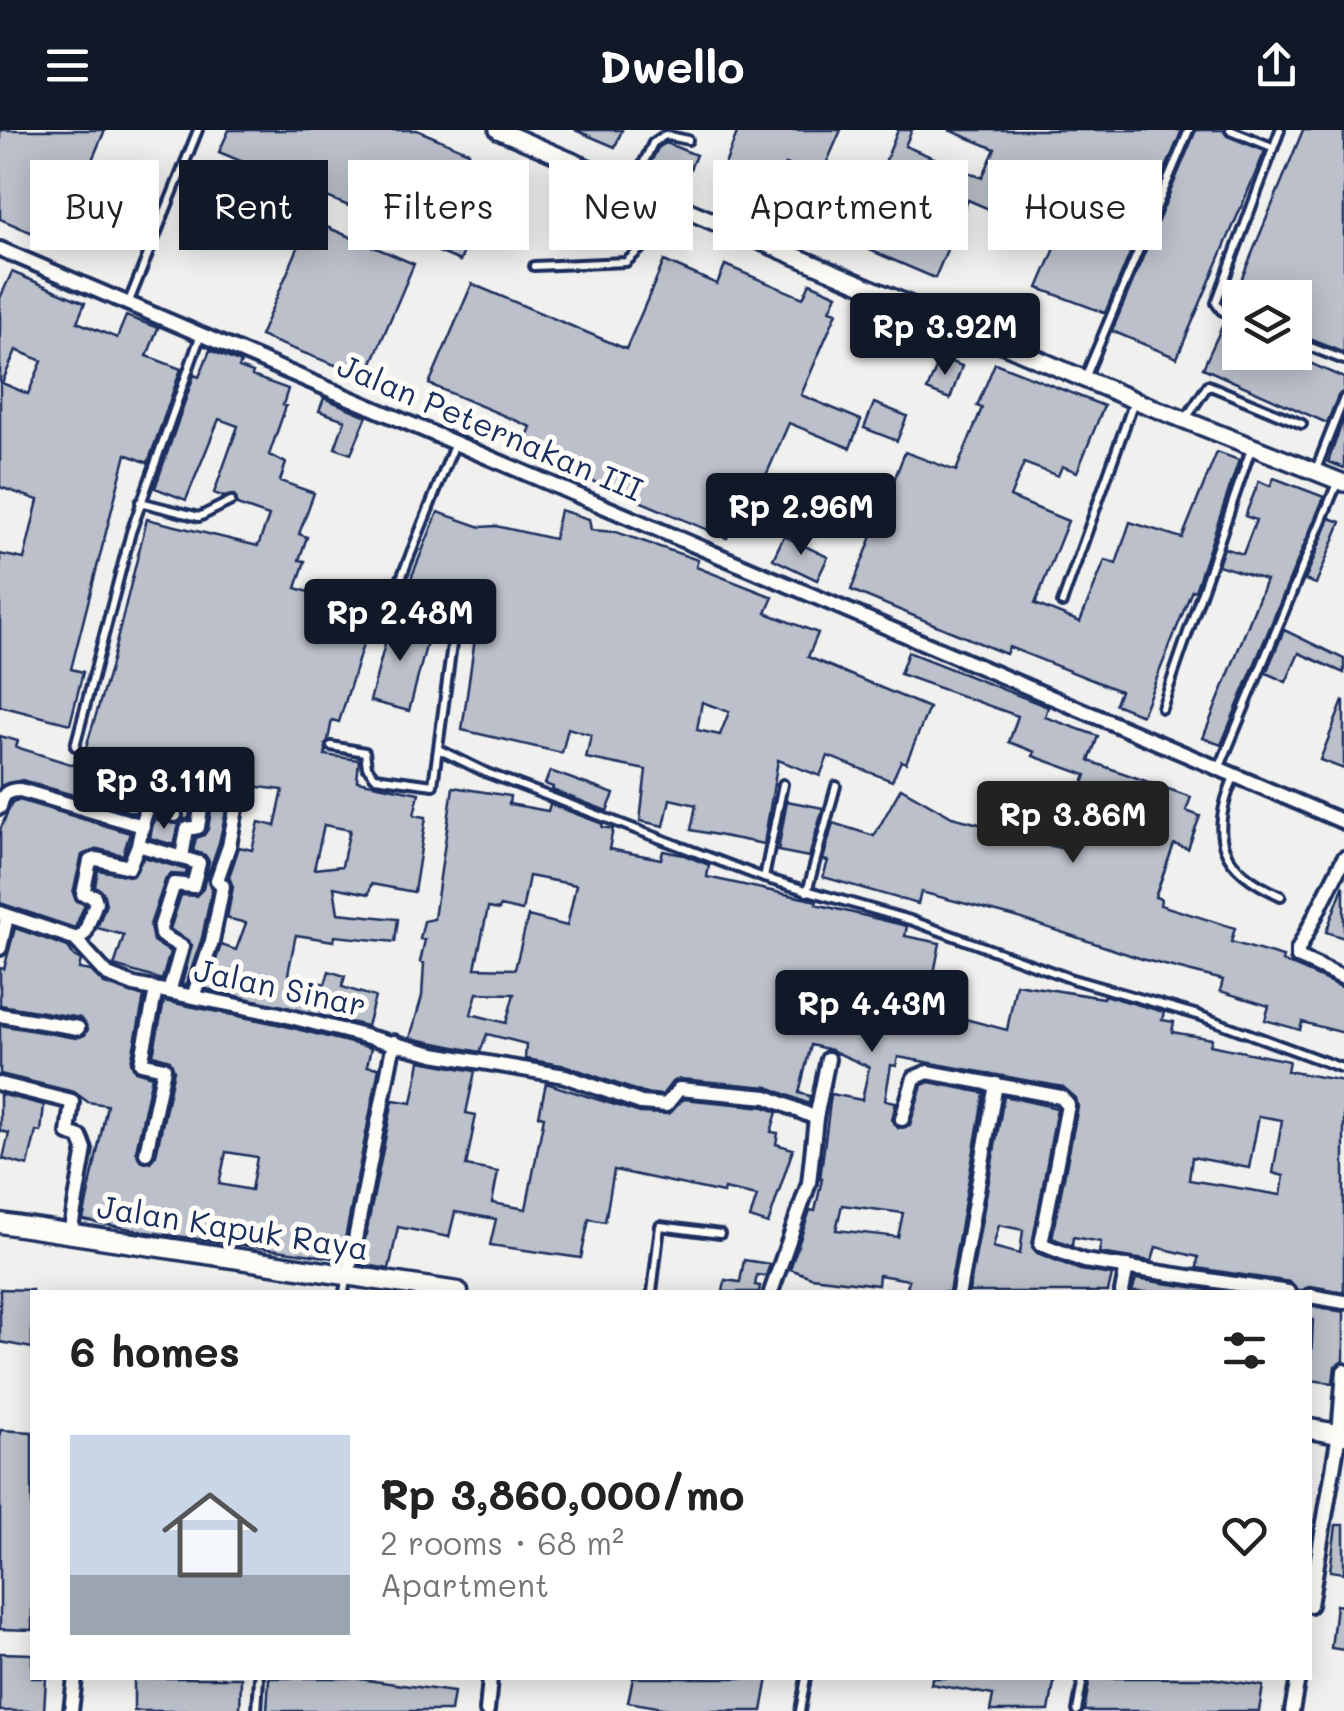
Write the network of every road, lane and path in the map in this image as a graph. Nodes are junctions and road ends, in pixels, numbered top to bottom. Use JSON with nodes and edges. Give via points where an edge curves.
{"nodes":[{"id":1,"x":198,"y":130,"type":"edge"},
{"id":2,"x":498,"y":130,"type":"edge"},
{"id":3,"x":1189,"y":130,"type":"edge"},
{"id":4,"x":1230,"y":130,"type":"edge"},
{"id":5,"x":1280,"y":130,"type":"edge"},
{"id":6,"x":688,"y":140,"type":"dead end"},
{"id":7,"x":1272,"y":147,"type":"junction"},
{"id":8,"x":567,"y":160,"type":"edge"},
{"id":9,"x":645,"y":160,"type":"edge"},
{"id":10,"x":0,"y":250,"type":"edge"},
{"id":11,"x":639,"y":250,"type":"edge"},
{"id":12,"x":783,"y":250,"type":"edge"},
{"id":13,"x":534,"y":266,"type":"dead end"},
{"id":14,"x":1224,"y":280,"type":"edge"},
{"id":15,"x":1222,"y":286,"type":"edge"},
{"id":16,"x":128,"y":305,"type":"junction"},
{"id":17,"x":1222,"y":311,"type":"edge"},
{"id":18,"x":200,"y":337,"type":"junction"},
{"id":19,"x":1312,"y":348,"type":"edge"},
{"id":20,"x":1344,"y":360,"type":"edge"},
{"id":21,"x":1085,"y":378,"type":"junction"},
{"id":22,"x":1344,"y":398,"type":"edge"},
{"id":23,"x":1134,"y":400,"type":"junction"},
{"id":24,"x":1185,"y":421,"type":"junction"},
{"id":25,"x":1302,"y":424,"type":"dead end"},
{"id":26,"x":456,"y":442,"type":"junction"},
{"id":27,"x":1252,"y":448,"type":"junction"},
{"id":28,"x":1315,"y":472,"type":"junction"},
{"id":29,"x":1341,"y":482,"type":"edge"},
{"id":30,"x":231,"y":501,"type":"dead end"},
{"id":31,"x":140,"y":502,"type":"junction"},
{"id":32,"x":1062,"y":603,"type":"dead end"},
{"id":33,"x":1162,"y":708,"type":"dead end"},
{"id":34,"x":75,"y":746,"type":"dead end"},
{"id":35,"x":331,"y":746,"type":"dead end"},
{"id":36,"x":440,"y":750,"type":"junction"},
{"id":37,"x":1218,"y":770,"type":"junction"},
{"id":38,"x":1234,"y":777,"type":"junction"},
{"id":39,"x":205,"y":784,"type":"dead end"},
{"id":40,"x":783,"y":784,"type":"dead end"},
{"id":41,"x":836,"y":786,"type":"dead end"},
{"id":42,"x":237,"y":804,"type":"dead end"},
{"id":43,"x":0,"y":808,"type":"edge"},
{"id":44,"x":174,"y":816,"type":"dead end"},
{"id":45,"x":1344,"y":822,"type":"edge"},
{"id":46,"x":143,"y":826,"type":"junction"},
{"id":47,"x":138,"y":845,"type":"junction"},
{"id":48,"x":182,"y":856,"type":"junction"},
{"id":49,"x":1344,"y":858,"type":"edge"},
{"id":50,"x":764,"y":878,"type":"junction"},
{"id":51,"x":807,"y":892,"type":"junction"},
{"id":52,"x":1281,"y":896,"type":"dead end"},
{"id":53,"x":4,"y":915,"type":"edge"},
{"id":54,"x":76,"y":940,"type":"junction"},
{"id":55,"x":0,"y":948,"type":"edge"},
{"id":56,"x":1344,"y":978,"type":"edge"},
{"id":57,"x":163,"y":991,"type":"junction"},
{"id":58,"x":193,"y":997,"type":"junction"},
{"id":59,"x":0,"y":1016,"type":"edge"},
{"id":60,"x":78,"y":1028,"type":"dead end"},
{"id":61,"x":394,"y":1042,"type":"junction"},
{"id":62,"x":828,"y":1059,"type":"dead end"},
{"id":63,"x":1342,"y":1068,"type":"edge"},
{"id":64,"x":0,"y":1084,"type":"edge"},
{"id":65,"x":996,"y":1084,"type":"junction"},
{"id":66,"x":816,"y":1118,"type":"junction"},
{"id":67,"x":902,"y":1119,"type":"dead end"},
{"id":68,"x":146,"y":1153,"type":"dead end"},
{"id":69,"x":0,"y":1223,"type":"edge"},
{"id":70,"x":70,"y":1234,"type":"junction"},
{"id":71,"x":720,"y":1234,"type":"dead end"},
{"id":72,"x":1127,"y":1266,"type":"junction"},
{"id":73,"x":346,"y":1284,"type":"edge"},
{"id":74,"x":400,"y":1288,"type":"edge"},
{"id":75,"x":429,"y":1290,"type":"edge"},
{"id":76,"x":652,"y":1290,"type":"edge"},
{"id":77,"x":773,"y":1290,"type":"edge"},
{"id":78,"x":960,"y":1290,"type":"edge"},
{"id":79,"x":1122,"y":1290,"type":"edge"},
{"id":80,"x":1276,"y":1290,"type":"edge"},
{"id":81,"x":1312,"y":1296,"type":"edge"},
{"id":82,"x":1344,"y":1302,"type":"edge"},
{"id":83,"x":1344,"y":1371,"type":"edge"},
{"id":84,"x":1312,"y":1430,"type":"edge"},
{"id":85,"x":1341,"y":1434,"type":"edge"},
{"id":86,"x":1312,"y":1594,"type":"edge"},
{"id":87,"x":74,"y":1680,"type":"edge"},
{"id":88,"x":259,"y":1680,"type":"edge"},
{"id":89,"x":490,"y":1680,"type":"edge"},
{"id":90,"x":806,"y":1680,"type":"edge"},
{"id":91,"x":1083,"y":1680,"type":"edge"},
{"id":92,"x":1298,"y":1680,"type":"edge"},
{"id":93,"x":72,"y":1711,"type":"edge"},
{"id":94,"x":257,"y":1711,"type":"edge"},
{"id":95,"x":486,"y":1711,"type":"edge"},
{"id":96,"x":800,"y":1711,"type":"edge"},
{"id":97,"x":1077,"y":1711,"type":"edge"},
{"id":98,"x":1292,"y":1711,"type":"edge"}],
"edges":[{"from":1,"to":16,"type":"lane"},
{"from":2,"to":8,"type":"street"},
{"from":3,"to":21,"type":"lane"},
{"from":4,"to":7,"type":"lane"},
{"from":5,"to":7,"type":"lane"},
{"from":6,"to":9,"type":"lane","via":[[665,136]]},
{"from":7,"to":14,"type":"lane"},
{"from":10,"to":16,"type":"street","name":"Jalan Peternakan III"},
{"from":11,"to":13,"type":"lane","via":[[626,262]]},
{"from":12,"to":21,"type":"street"},
{"from":15,"to":17,"type":"lane","via":[[1216,303]]},
{"from":16,"to":18,"type":"street","name":"Jalan Peternakan III"},
{"from":18,"to":26,"type":"street","name":"Jalan Peternakan III"},
{"from":18,"to":31,"type":"lane"},
{"from":19,"to":20,"type":"lane"},
{"from":21,"to":23,"type":"street"},
{"from":22,"to":28,"type":"lane"},
{"from":23,"to":24,"type":"street"},
{"from":23,"to":32,"type":"lane"},
{"from":24,"to":25,"type":"lane","via":[[1208,386]]},
{"from":24,"to":27,"type":"street"},
{"from":26,"to":36,"type":"lane","via":[[397,588],[398,598],[453,637]]},
{"from":26,"to":37,"type":"street","name":"Jalan Peternakan III"},
{"from":27,"to":28,"type":"street"},
{"from":27,"to":33,"type":"lane"},
{"from":28,"to":29,"type":"street"},
{"from":29,"to":37,"type":"lane"},
{"from":30,"to":31,"type":"lane","via":[[199,516]]},
{"from":31,"to":34,"type":"lane"},
{"from":35,"to":36,"type":"lane","via":[[365,752],[374,777],[432,785]]},
{"from":36,"to":50,"type":"lane"},
{"from":37,"to":38,"type":"street","name":"Jalan Peternakan III"},
{"from":38,"to":45,"type":"street","name":"Jalan Peternakan III"},
{"from":38,"to":52,"type":"lane","via":[[1219,829],[1230,861],[1250,882]]},
{"from":39,"to":48,"type":"street","via":[[198,827],[187,828]]},
{"from":40,"to":50,"type":"lane"},
{"from":41,"to":51,"type":"lane"},
{"from":42,"to":58,"type":"street","via":[[217,880],[223,886],[213,938]]},
{"from":43,"to":46,"type":"street","via":[[3,795],[20,790]]},
{"from":44,"to":46,"type":"street","via":[[148,808]]},
{"from":46,"to":47,"type":"street"},
{"from":47,"to":48,"type":"street"},
{"from":47,"to":54,"type":"street","via":[[129,867],[90,861],[83,894],[96,902],[86,933]]},
{"from":48,"to":57,"type":"street","via":[[199,864],[194,886],[174,884],[160,928],[182,947]]},
{"from":49,"to":56,"type":"street","via":[[1298,950],[1305,962]]},
{"from":50,"to":51,"type":"lane"},
{"from":51,"to":63,"type":"lane","via":[[910,920]]},
{"from":53,"to":54,"type":"street","name":"Jalan Sinar"},
{"from":53,"to":55,"type":"street"},
{"from":54,"to":57,"type":"street","name":"Jalan Sinar","via":[[111,976]]},
{"from":57,"to":58,"type":"street","name":"Jalan Sinar"},
{"from":57,"to":68,"type":"street","via":[[140,1063],[164,1068]]},
{"from":58,"to":61,"type":"street","name":"Jalan Sinar"},
{"from":59,"to":60,"type":"street"},
{"from":61,"to":66,"type":"street","via":[[565,1076],[640,1103],[666,1105],[679,1089],[767,1097]]},
{"from":61,"to":73,"type":"street","name":"Jalan Sinar"},
{"from":62,"to":66,"type":"street"},
{"from":64,"to":70,"type":"street","via":[[72,1102],[68,1133],[80,1137],[85,1149]]},
{"from":65,"to":67,"type":"street","via":[[928,1072],[914,1078]]},
{"from":65,"to":72,"type":"street","via":[[1067,1100],[1041,1244],[1084,1261]]},
{"from":65,"to":78,"type":"street"},
{"from":66,"to":77,"type":"street","via":[[809,1183]]},
{"from":69,"to":70,"type":"main road","name":"Jalan Kapuk Raya"},
{"from":70,"to":73,"type":"main road","name":"Jalan Kapuk Raya"},
{"from":71,"to":76,"type":"lane","via":[[660,1226]]},
{"from":72,"to":79,"type":"street"},
{"from":72,"to":80,"type":"street"},
{"from":73,"to":74,"type":"main road","name":"Jalan Kapuk Raya"},
{"from":74,"to":75,"type":"main road","name":"Jalan Kapuk Raya"},
{"from":81,"to":82,"type":"street"},
{"from":83,"to":85,"type":"street"},
{"from":84,"to":85,"type":"main road"},
{"from":85,"to":86,"type":"street"},
{"from":87,"to":93,"type":"street"},
{"from":88,"to":94,"type":"lane"},
{"from":89,"to":95,"type":"street"},
{"from":90,"to":96,"type":"lane"},
{"from":91,"to":97,"type":"lane"},
{"from":92,"to":98,"type":"street"}]}
